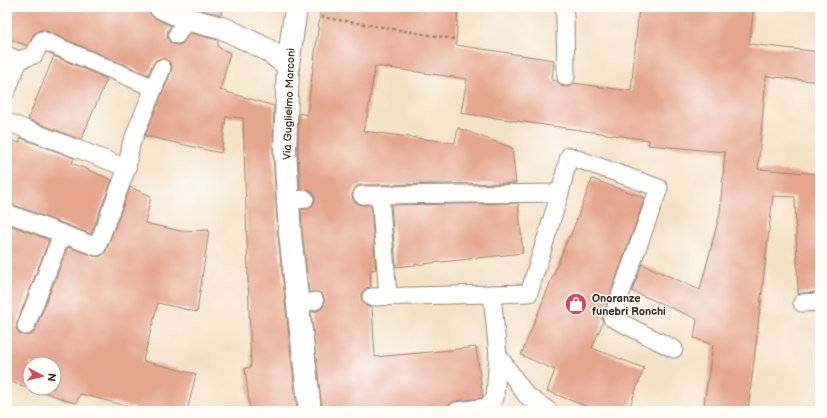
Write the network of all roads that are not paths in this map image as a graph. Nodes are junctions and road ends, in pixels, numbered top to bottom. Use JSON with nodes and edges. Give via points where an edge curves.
{"nodes":[{"id":1,"x":160,"y":7,"type":"edge"},
{"id":2,"x":564,"y":7,"type":"edge"},
{"id":3,"x":295,"y":10,"type":"edge"},
{"id":4,"x":13,"y":57,"type":"edge"},
{"id":5,"x":288,"y":65,"type":"junction"},
{"id":6,"x":162,"y":68,"type":"dead end"},
{"id":7,"x":566,"y":77,"type":"dead end"},
{"id":8,"x":154,"y":88,"type":"junction"},
{"id":9,"x":7,"y":90,"type":"edge"},
{"id":10,"x":7,"y":122,"type":"edge"},
{"id":11,"x":127,"y":168,"type":"junction"},
{"id":12,"x":560,"y":193,"type":"junction"},
{"id":13,"x":362,"y":195,"type":"dead end"},
{"id":14,"x":380,"y":195,"type":"junction"},
{"id":15,"x":7,"y":213,"type":"edge"},
{"id":16,"x":62,"y":234,"type":"junction"},
{"id":17,"x":492,"y":294,"type":"junction"},
{"id":18,"x":820,"y":302,"type":"edge"},
{"id":19,"x":802,"y":303,"type":"dead end"},
{"id":20,"x":26,"y":326,"type":"dead end"},
{"id":21,"x":674,"y":349,"type":"dead end"},
{"id":22,"x":498,"y":355,"type":"junction"},
{"id":23,"x":310,"y":411,"type":"edge"},
{"id":24,"x":457,"y":411,"type":"edge"},
{"id":25,"x":549,"y":411,"type":"edge"}],
"edges":[{"from":1,"to":5,"type":"street","via":[[182,27],[225,29],[266,49]]},
{"from":2,"to":7,"type":"lane"},
{"from":3,"to":5,"type":"street","name":"Via Guglielmo Marconi"},
{"from":4,"to":8,"type":"lane","via":[[34,55],[42,40]]},
{"from":4,"to":9,"type":"lane"},
{"from":5,"to":23,"type":"street","name":"Via Guglielmo Marconi","via":[[285,150],[296,200],[290,234],[306,303]]},
{"from":6,"to":8,"type":"lane"},
{"from":8,"to":11,"type":"lane","via":[[131,144]]},
{"from":10,"to":11,"type":"lane"},
{"from":11,"to":16,"type":"lane","via":[[97,247]]},
{"from":12,"to":14,"type":"lane"},
{"from":12,"to":17,"type":"lane","via":[[529,293]]},
{"from":12,"to":21,"type":"lane","via":[[568,156],[659,188],[612,318]]},
{"from":13,"to":14,"type":"lane"},
{"from":14,"to":17,"type":"lane","via":[[380,296]]},
{"from":15,"to":16,"type":"lane"},
{"from":16,"to":20,"type":"lane"},
{"from":17,"to":22,"type":"lane"},
{"from":18,"to":19,"type":"lane"},
{"from":22,"to":24,"type":"lane","via":[[495,398],[488,407]]},
{"from":22,"to":25,"type":"lane","via":[[526,395]]}]}
